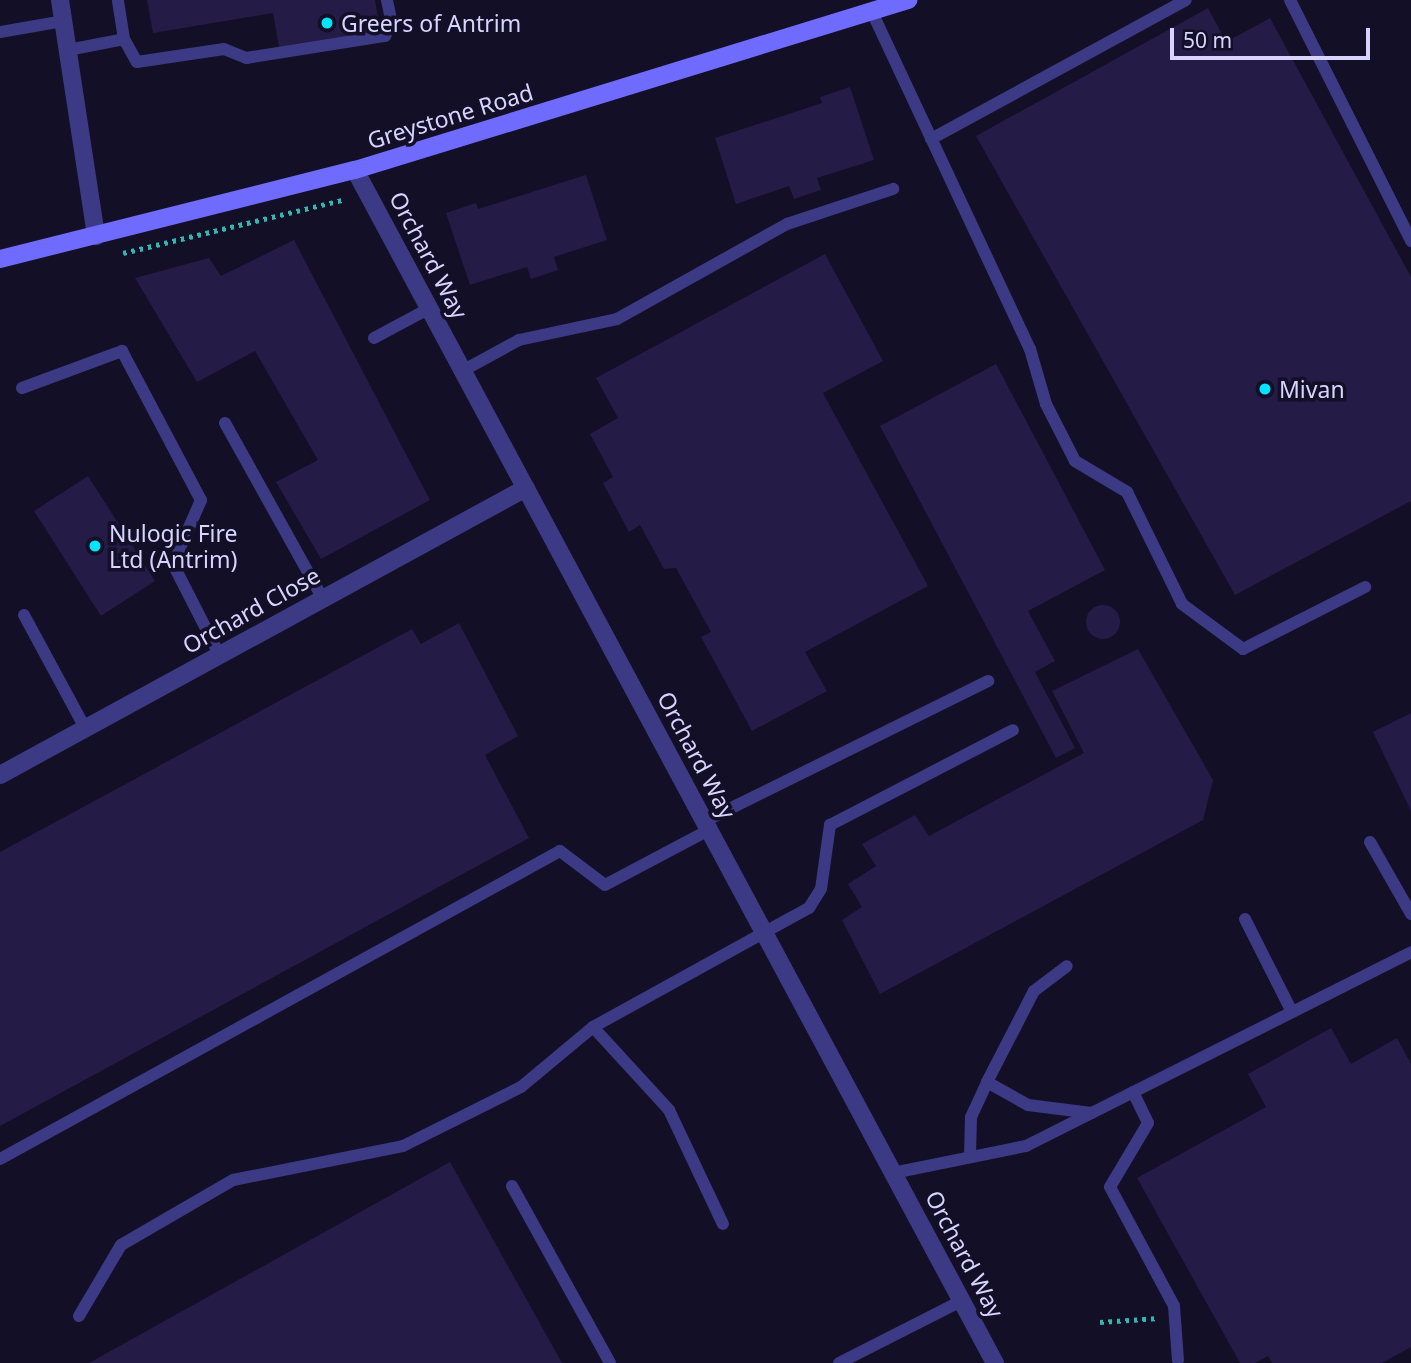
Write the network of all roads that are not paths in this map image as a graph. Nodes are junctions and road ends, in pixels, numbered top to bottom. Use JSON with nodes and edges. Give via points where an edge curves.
{"nodes":[{"id":1,"x":61,"y":0,"type":"edge"},
{"id":2,"x":118,"y":0,"type":"edge"},
{"id":3,"x":387,"y":0,"type":"edge"},
{"id":4,"x":908,"y":0,"type":"edge"},
{"id":5,"x":1186,"y":0,"type":"edge"},
{"id":6,"x":1290,"y":0,"type":"edge"},
{"id":7,"x":872,"y":12,"type":"junction"},
{"id":8,"x":64,"y":21,"type":"junction"},
{"id":9,"x":0,"y":32,"type":"edge"},
{"id":10,"x":124,"y":39,"type":"junction"},
{"id":11,"x":68,"y":50,"type":"junction"},
{"id":12,"x":930,"y":139,"type":"junction"},
{"id":13,"x":355,"y":170,"type":"junction"},
{"id":14,"x":893,"y":189,"type":"dead end"},
{"id":15,"x":96,"y":236,"type":"junction"},
{"id":16,"x":1411,"y":241,"type":"edge"},
{"id":17,"x":0,"y":259,"type":"edge"},
{"id":18,"x":430,"y":308,"type":"junction"},
{"id":19,"x":374,"y":338,"type":"dead end"},
{"id":20,"x":464,"y":370,"type":"junction"},
{"id":21,"x":22,"y":388,"type":"dead end"},
{"id":22,"x":225,"y":423,"type":"dead end"},
{"id":23,"x":526,"y":488,"type":"junction"},
{"id":24,"x":1364,"y":587,"type":"dead end"},
{"id":25,"x":323,"y":599,"type":"junction"},
{"id":26,"x":24,"y":615,"type":"dead end"},
{"id":27,"x":220,"y":656,"type":"junction"},
{"id":28,"x":988,"y":681,"type":"dead end"},
{"id":29,"x":85,"y":728,"type":"junction"},
{"id":30,"x":1013,"y":730,"type":"dead end"},
{"id":31,"x":0,"y":775,"type":"edge"},
{"id":32,"x":707,"y":826,"type":"junction"},
{"id":33,"x":1370,"y":842,"type":"dead end"},
{"id":34,"x":1411,"y":914,"type":"edge"},
{"id":35,"x":1245,"y":919,"type":"dead end"},
{"id":36,"x":762,"y":930,"type":"junction"},
{"id":37,"x":1411,"y":952,"type":"edge"},
{"id":38,"x":1067,"y":966,"type":"dead end"},
{"id":39,"x":1292,"y":1012,"type":"junction"},
{"id":40,"x":593,"y":1027,"type":"junction"},
{"id":41,"x":987,"y":1082,"type":"junction"},
{"id":42,"x":1133,"y":1092,"type":"junction"},
{"id":43,"x":1092,"y":1113,"type":"junction"},
{"id":44,"x":970,"y":1157,"type":"junction"},
{"id":45,"x":0,"y":1159,"type":"edge"},
{"id":46,"x":893,"y":1173,"type":"junction"},
{"id":47,"x":512,"y":1185,"type":"dead end"},
{"id":48,"x":723,"y":1224,"type":"dead end"},
{"id":49,"x":963,"y":1300,"type":"junction"},
{"id":50,"x":79,"y":1316,"type":"dead end"},
{"id":51,"x":1178,"y":1362,"type":"edge"},
{"id":52,"x":610,"y":1363,"type":"edge"},
{"id":53,"x":839,"y":1363,"type":"edge"},
{"id":54,"x":995,"y":1363,"type":"edge"}],
"edges":[{"from":1,"to":8,"type":"street"},
{"from":2,"to":10,"type":"lane"},
{"from":3,"to":10,"type":"lane","via":[[392,24],[385,36],[246,58],[224,50],[136,62]]},
{"from":4,"to":7,"type":"main road","name":"Greystone Road"},
{"from":5,"to":12,"type":"lane"},
{"from":6,"to":16,"type":"lane"},
{"from":7,"to":12,"type":"lane"},
{"from":7,"to":13,"type":"main road","name":"Greystone Road"},
{"from":8,"to":9,"type":"lane"},
{"from":8,"to":11,"type":"street"},
{"from":10,"to":11,"type":"lane"},
{"from":11,"to":15,"type":"street"},
{"from":12,"to":24,"type":"lane","via":[[1030,349],[1046,404],[1074,461],[1127,492],[1182,604],[1243,649]]},
{"from":13,"to":15,"type":"main road","name":"Greystone Road"},
{"from":13,"to":18,"type":"street","name":"Orchard Way"},
{"from":14,"to":20,"type":"lane","via":[[787,224],[617,319],[519,340]]},
{"from":15,"to":17,"type":"main road","name":"Greystone Road"},
{"from":18,"to":19,"type":"lane"},
{"from":18,"to":20,"type":"street","name":"Orchard Way"},
{"from":20,"to":23,"type":"street","name":"Orchard Way"},
{"from":21,"to":27,"type":"lane","via":[[122,351],[201,500],[173,564]]},
{"from":22,"to":25,"type":"lane"},
{"from":23,"to":25,"type":"street","name":"Orchard Close"},
{"from":23,"to":32,"type":"street","name":"Orchard Way"},
{"from":25,"to":27,"type":"street","name":"Orchard Close"},
{"from":26,"to":29,"type":"lane"},
{"from":27,"to":29,"type":"street","name":"Orchard Close"},
{"from":28,"to":32,"type":"lane"},
{"from":29,"to":31,"type":"street","name":"Orchard Close"},
{"from":30,"to":36,"type":"lane","via":[[830,825],[821,889],[809,908]]},
{"from":32,"to":36,"type":"street","name":"Orchard Way"},
{"from":32,"to":45,"type":"lane","via":[[605,885],[560,851]]},
{"from":33,"to":34,"type":"lane"},
{"from":35,"to":39,"type":"lane"},
{"from":36,"to":40,"type":"lane"},
{"from":36,"to":46,"type":"street","name":"Orchard Way"},
{"from":37,"to":39,"type":"lane"},
{"from":38,"to":41,"type":"lane","via":[[1034,991]]},
{"from":39,"to":42,"type":"lane"},
{"from":40,"to":48,"type":"lane","via":[[669,1110]]},
{"from":40,"to":50,"type":"lane","via":[[520,1087],[403,1146],[233,1180],[121,1245]]},
{"from":41,"to":43,"type":"lane","via":[[1028,1105]]},
{"from":41,"to":44,"type":"lane","via":[[971,1117]]},
{"from":42,"to":43,"type":"lane"},
{"from":42,"to":51,"type":"lane","via":[[1148,1123],[1110,1187],[1174,1306]]},
{"from":43,"to":44,"type":"lane","via":[[1026,1146]]},
{"from":44,"to":46,"type":"lane"},
{"from":46,"to":49,"type":"street","name":"Orchard Way"},
{"from":47,"to":52,"type":"lane"},
{"from":49,"to":53,"type":"lane"},
{"from":49,"to":54,"type":"street","name":"Orchard Way"}]}
